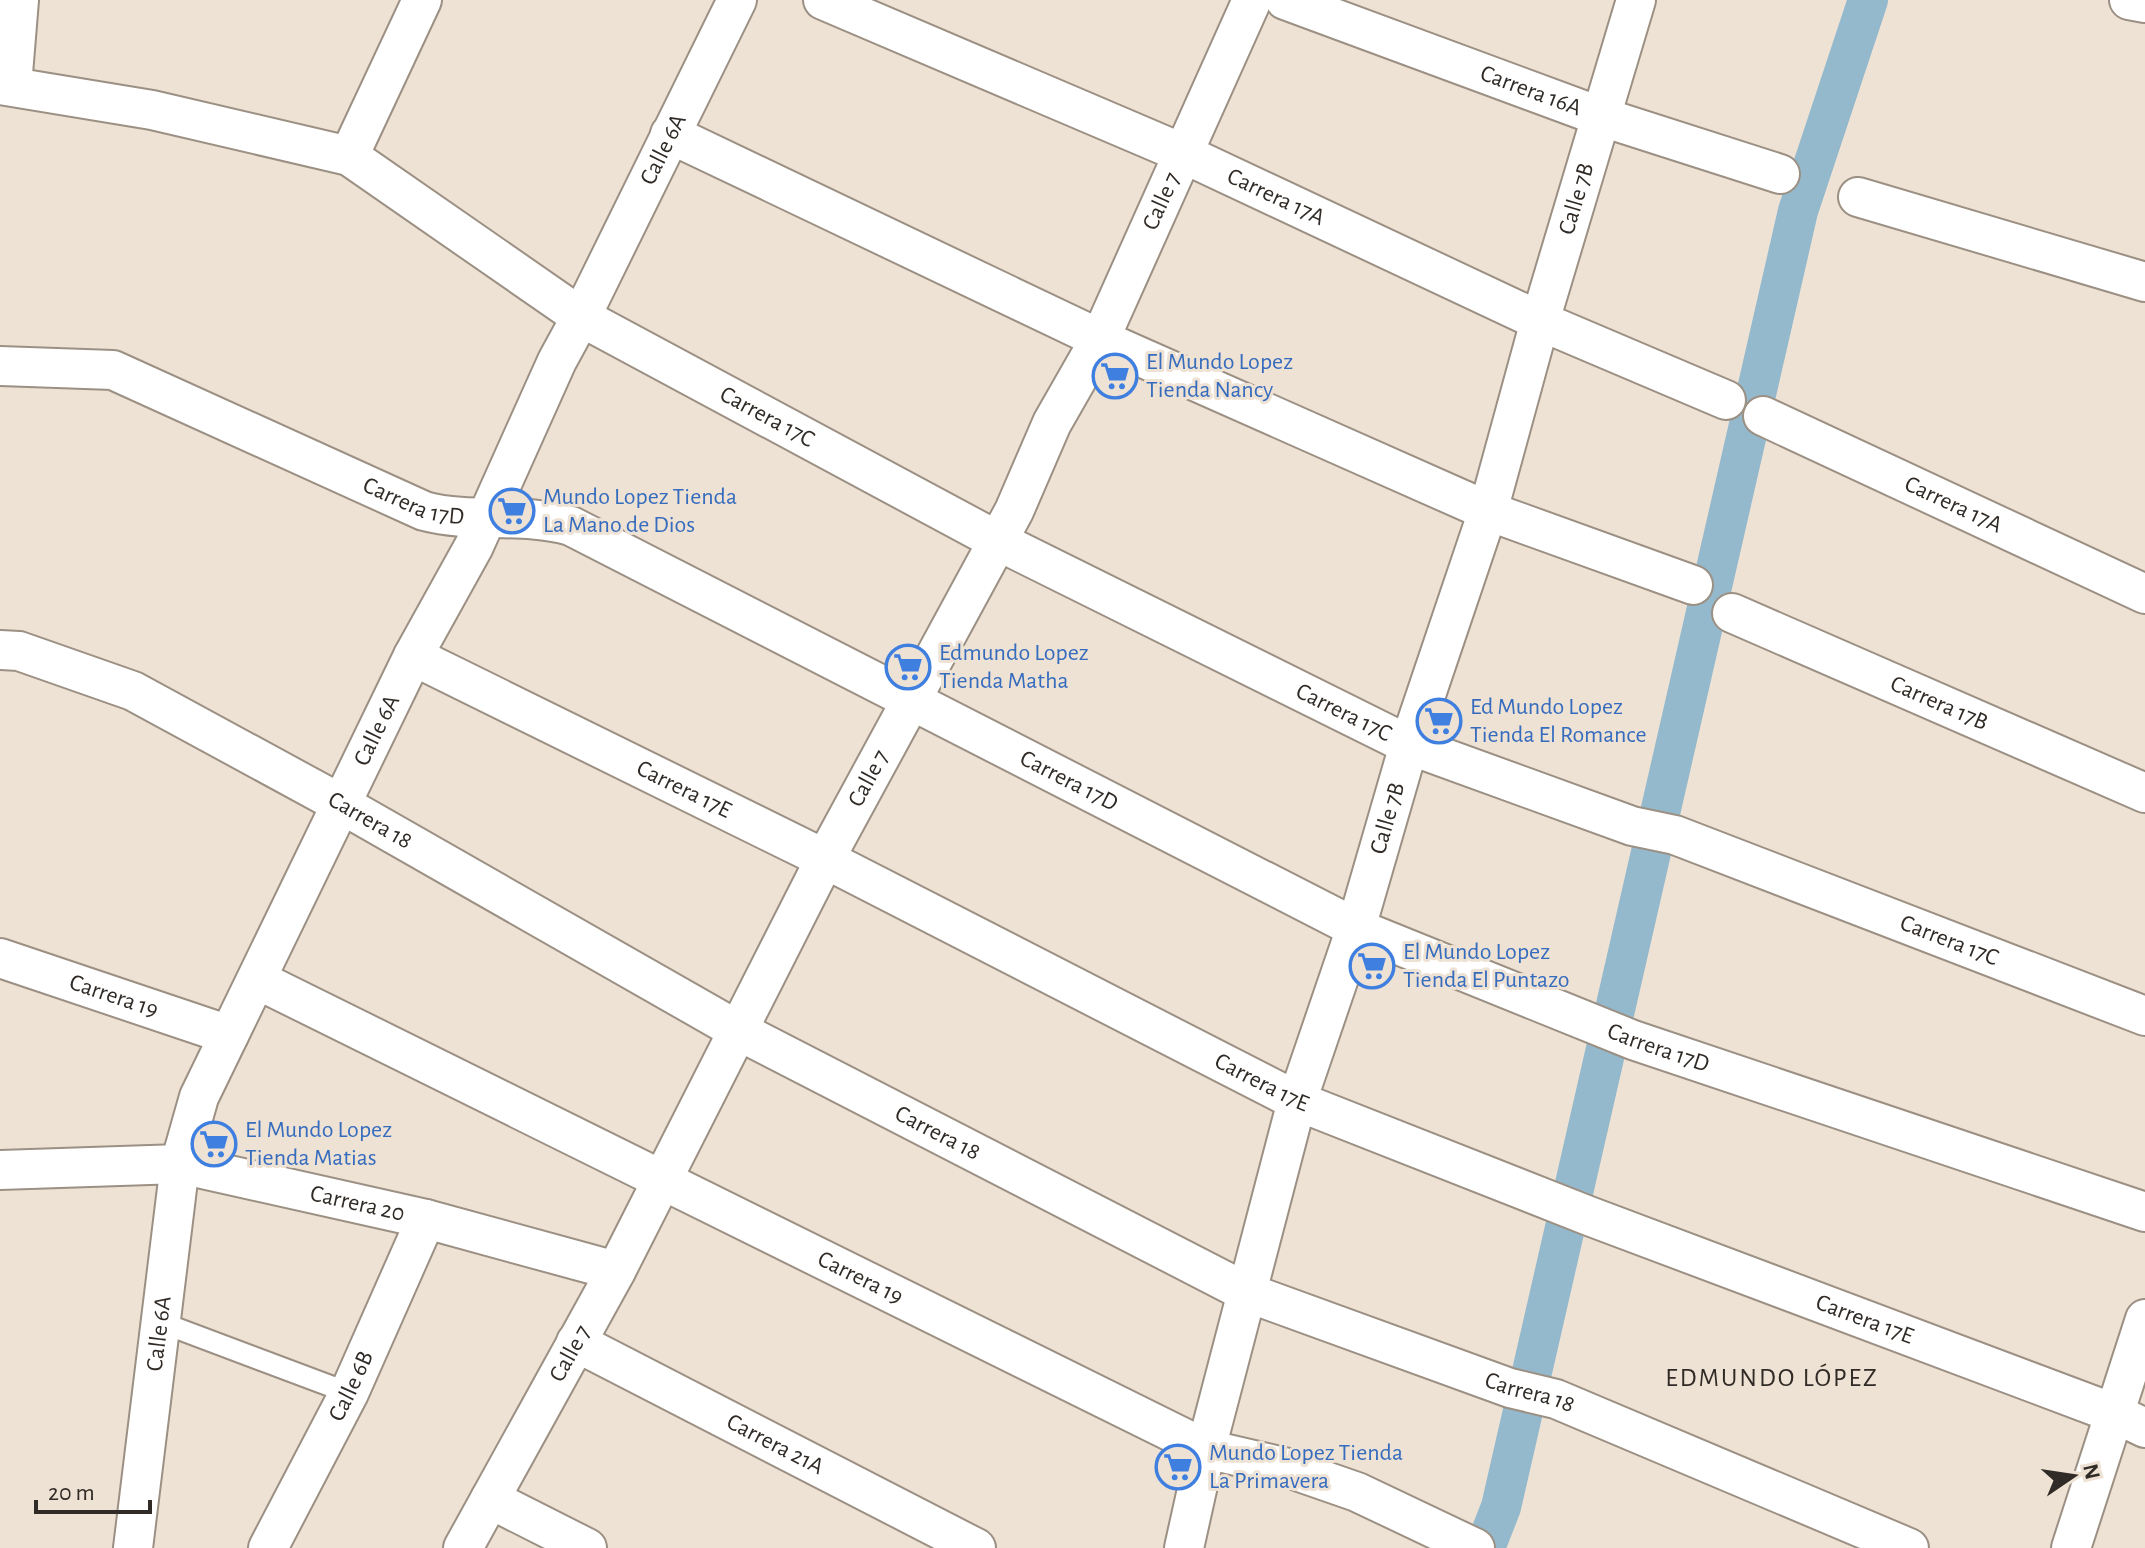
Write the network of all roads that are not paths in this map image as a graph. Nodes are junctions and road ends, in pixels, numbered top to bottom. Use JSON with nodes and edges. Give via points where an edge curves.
{"nodes":[{"id":1,"x":19,"y":0,"type":"edge"},
{"id":2,"x":422,"y":0,"type":"edge"},
{"id":3,"x":737,"y":0,"type":"edge"},
{"id":4,"x":823,"y":0,"type":"edge"},
{"id":5,"x":1252,"y":0,"type":"edge"},
{"id":6,"x":1285,"y":0,"type":"edge"},
{"id":7,"x":1636,"y":0,"type":"edge"},
{"id":8,"x":2129,"y":0,"type":"edge"},
{"id":9,"x":2145,"y":3,"type":"edge"},
{"id":10,"x":6,"y":86,"type":"edge"},
{"id":11,"x":1599,"y":116,"type":"junction"},
{"id":12,"x":670,"y":134,"type":"junction"},
{"id":13,"x":1182,"y":153,"type":"junction"},
{"id":14,"x":349,"y":156,"type":"junction"},
{"id":15,"x":1780,"y":174,"type":"dead end"},
{"id":16,"x":1858,"y":197,"type":"dead end"},
{"id":17,"x":2145,"y":282,"type":"edge"},
{"id":18,"x":581,"y":317,"type":"junction"},
{"id":19,"x":1540,"y":321,"type":"junction"},
{"id":20,"x":1100,"y":339,"type":"junction"},
{"id":21,"x":0,"y":366,"type":"edge"},
{"id":22,"x":1726,"y":400,"type":"dead end"},
{"id":23,"x":1763,"y":416,"type":"dead end"},
{"id":24,"x":1488,"y":511,"type":"junction"},
{"id":25,"x":486,"y":519,"type":"junction"},
{"id":26,"x":996,"y":540,"type":"junction"},
{"id":27,"x":1693,"y":585,"type":"dead end"},
{"id":28,"x":2145,"y":594,"type":"edge"},
{"id":29,"x":1732,"y":613,"type":"dead end"},
{"id":30,"x":0,"y":650,"type":"edge"},
{"id":31,"x":413,"y":656,"type":"junction"},
{"id":32,"x":913,"y":699,"type":"junction"},
{"id":33,"x":1409,"y":745,"type":"junction"},
{"id":34,"x":2145,"y":793,"type":"edge"},
{"id":35,"x":341,"y":804,"type":"junction"},
{"id":36,"x":825,"y":859,"type":"junction"},
{"id":37,"x":1356,"y":928,"type":"junction"},
{"id":38,"x":0,"y":958,"type":"edge"},
{"id":39,"x":258,"y":980,"type":"junction"},
{"id":40,"x":2145,"y":1016,"type":"edge"},
{"id":41,"x":737,"y":1030,"type":"junction"},
{"id":42,"x":229,"y":1035,"type":"junction"},
{"id":43,"x":1297,"y":1101,"type":"junction"},
{"id":44,"x":180,"y":1164,"type":"junction"},
{"id":45,"x":0,"y":1170,"type":"edge"},
{"id":46,"x":663,"y":1181,"type":"junction"},
{"id":47,"x":2145,"y":1212,"type":"edge"},
{"id":48,"x":426,"y":1219,"type":"junction"},
{"id":49,"x":616,"y":1271,"type":"junction"},
{"id":50,"x":1246,"y":1292,"type":"junction"},
{"id":51,"x":2145,"y":1319,"type":"edge"},
{"id":52,"x":160,"y":1322,"type":"junction"},
{"id":53,"x":576,"y":1342,"type":"junction"},
{"id":54,"x":349,"y":1393,"type":"junction"},
{"id":55,"x":2130,"y":1421,"type":"edge"},
{"id":56,"x":1206,"y":1449,"type":"junction"},
{"id":57,"x":490,"y":1499,"type":"junction"},
{"id":58,"x":1471,"y":1546,"type":"edge"},
{"id":59,"x":133,"y":1548,"type":"edge"},
{"id":60,"x":268,"y":1548,"type":"edge"},
{"id":61,"x":463,"y":1548,"type":"edge"},
{"id":62,"x":587,"y":1548,"type":"edge"},
{"id":63,"x":976,"y":1548,"type":"edge"},
{"id":64,"x":1184,"y":1548,"type":"edge"},
{"id":65,"x":1909,"y":1548,"type":"edge"},
{"id":66,"x":2071,"y":1548,"type":"edge"}],
"edges":[{"from":1,"to":10,"type":"street"},
{"from":2,"to":14,"type":"street"},
{"from":3,"to":12,"type":"street","name":"Calle 6A"},
{"from":4,"to":13,"type":"street","name":"Carrera 17A"},
{"from":5,"to":13,"type":"street","name":"Calle 7"},
{"from":6,"to":11,"type":"street","name":"Carrera 16A"},
{"from":7,"to":11,"type":"street","name":"Calle 7B"},
{"from":8,"to":9,"type":"street"},
{"from":10,"to":14,"type":"street","via":[[152,110]]},
{"from":11,"to":15,"type":"street","name":"Carrera 16A"},
{"from":11,"to":19,"type":"street","name":"Calle 7B"},
{"from":12,"to":18,"type":"street","name":"Calle 6A"},
{"from":12,"to":20,"type":"street"},
{"from":13,"to":19,"type":"street","name":"Carrera 17A"},
{"from":13,"to":20,"type":"street","name":"Calle 7"},
{"from":14,"to":18,"type":"street","name":"Carrera 17C"},
{"from":16,"to":17,"type":"street"},
{"from":18,"to":25,"type":"street","name":"Calle 6A"},
{"from":18,"to":26,"type":"street","name":"Carrera 17C"},
{"from":19,"to":22,"type":"street","name":"Carrera 17A"},
{"from":19,"to":24,"type":"street","name":"Calle 7B"},
{"from":20,"to":24,"type":"street"},
{"from":20,"to":26,"type":"street","name":"Calle 7","via":[[1052,423]]},
{"from":21,"to":25,"type":"street","name":"Carrera 17D","via":[[113,370],[424,511]]},
{"from":23,"to":28,"type":"street","name":"Carrera 17A"},
{"from":24,"to":27,"type":"street"},
{"from":24,"to":33,"type":"street","name":"Calle 7B"},
{"from":25,"to":31,"type":"street","name":"Calle 6A"},
{"from":25,"to":32,"type":"street","name":"Carrera 17D","via":[[546,519],[571,526]]},
{"from":26,"to":32,"type":"street","name":"Calle 7"},
{"from":26,"to":33,"type":"street","name":"Carrera 17C"},
{"from":29,"to":34,"type":"street","name":"Carrera 17B"},
{"from":30,"to":35,"type":"street","name":"Carrera 18","via":[[19,651],[133,691]]},
{"from":31,"to":35,"type":"street","name":"Calle 6A"},
{"from":31,"to":36,"type":"street","name":"Carrera 17E"},
{"from":32,"to":36,"type":"street","name":"Calle 7"},
{"from":32,"to":37,"type":"street","name":"Carrera 17D"},
{"from":33,"to":37,"type":"street","name":"Calle 7B"},
{"from":33,"to":40,"type":"street","name":"Carrera 17C","via":[[1632,826],[1675,835]]},
{"from":35,"to":39,"type":"street","name":"Calle 6A"},
{"from":35,"to":41,"type":"street","name":"Carrera 18"},
{"from":36,"to":41,"type":"street","name":"Calle 7"},
{"from":36,"to":43,"type":"street","name":"Carrera 17E"},
{"from":37,"to":43,"type":"street","name":"Calle 7B"},
{"from":37,"to":47,"type":"street","name":"Carrera 17D","via":[[1617,1035]]},
{"from":38,"to":42,"type":"street","name":"Carrera 19"},
{"from":39,"to":42,"type":"street","name":"Calle 6A"},
{"from":39,"to":46,"type":"street","name":"Carrera 19"},
{"from":41,"to":46,"type":"street","name":"Calle 7"},
{"from":41,"to":50,"type":"street","name":"Carrera 18"},
{"from":42,"to":44,"type":"street","name":"Calle 6A","via":[[199,1097]]},
{"from":43,"to":50,"type":"street","name":"Calle 7B"},
{"from":43,"to":55,"type":"street","name":"Carrera 17E"},
{"from":44,"to":45,"type":"street","name":"Carrera 20"},
{"from":44,"to":48,"type":"street","name":"Carrera 20"},
{"from":44,"to":52,"type":"street","name":"Calle 6A"},
{"from":46,"to":49,"type":"street","name":"Calle 7"},
{"from":46,"to":56,"type":"street","name":"Carrera 19"},
{"from":48,"to":49,"type":"street","name":"Carrera 20"},
{"from":48,"to":54,"type":"street","name":"Calle 6B"},
{"from":49,"to":53,"type":"street","name":"Calle 7"},
{"from":50,"to":56,"type":"street","name":"Calle 7B"},
{"from":50,"to":65,"type":"street","name":"Carrera 18","via":[[1510,1388],[1556,1399]]},
{"from":51,"to":55,"type":"street"},
{"from":52,"to":54,"type":"lane"},
{"from":52,"to":59,"type":"street","name":"Calle 6A"},
{"from":53,"to":57,"type":"street","name":"Calle 7"},
{"from":53,"to":63,"type":"street","name":"Carrera 21A"},
{"from":54,"to":60,"type":"street","name":"Calle 6B"},
{"from":55,"to":66,"type":"street"},
{"from":56,"to":58,"type":"street","name":"Carrera 19","via":[[1288,1468],[1357,1492]]},
{"from":56,"to":64,"type":"street","name":"Calle 7B"},
{"from":57,"to":61,"type":"street","name":"Calle 7"},
{"from":57,"to":62,"type":"street"}]}
